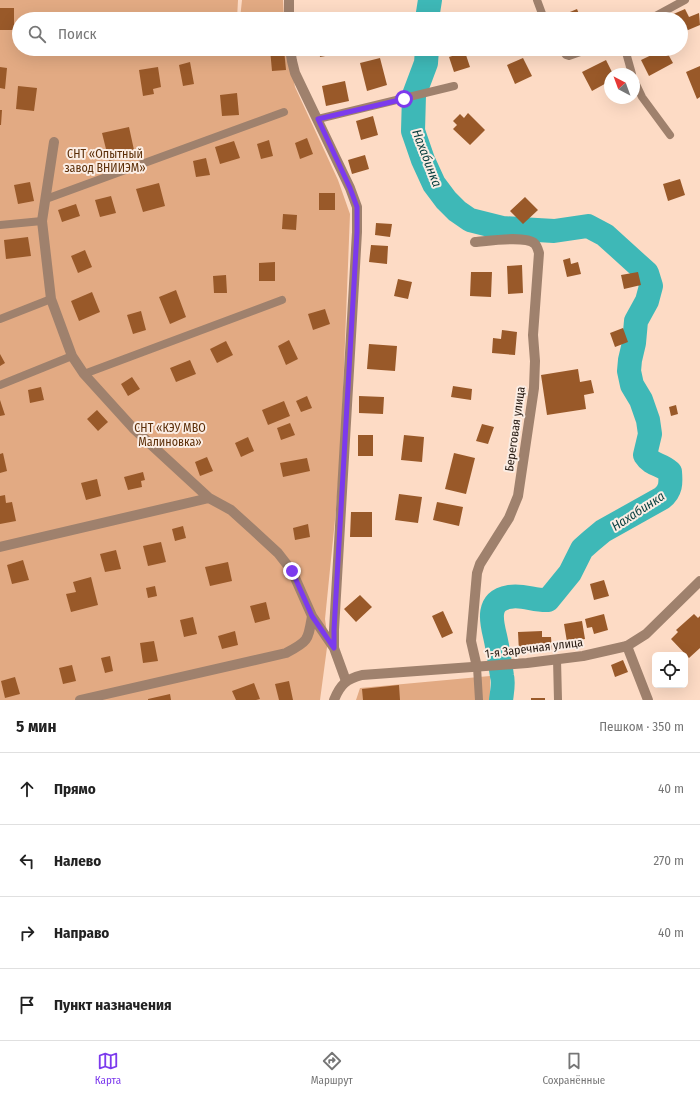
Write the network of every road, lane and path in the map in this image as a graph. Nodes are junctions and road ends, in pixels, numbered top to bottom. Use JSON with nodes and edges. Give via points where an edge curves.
{"nodes":[{"id":1,"x":289,"y":0,"type":"edge"},
{"id":2,"x":537,"y":0,"type":"edge"},
{"id":3,"x":684,"y":0,"type":"edge"},
{"id":4,"x":289,"y":12,"type":"edge"},
{"id":5,"x":541,"y":12,"type":"edge"},
{"id":6,"x":663,"y":12,"type":"edge"},
{"id":7,"x":291,"y":56,"type":"edge"},
{"id":8,"x":627,"y":56,"type":"edge"},
{"id":9,"x":630,"y":68,"type":"edge"},
{"id":10,"x":454,"y":86,"type":"dead end"},
{"id":11,"x":640,"y":93,"type":"edge"},
{"id":12,"x":284,"y":112,"type":"dead end"},
{"id":13,"x":318,"y":119,"type":"junction"},
{"id":14,"x":670,"y":135,"type":"dead end"},
{"id":15,"x":54,"y":142,"type":"dead end"},
{"id":16,"x":46,"y":199,"type":"junction"},
{"id":17,"x":42,"y":221,"type":"junction"},
{"id":18,"x":0,"y":226,"type":"edge"},
{"id":19,"x":475,"y":242,"type":"dead end"},
{"id":20,"x":51,"y":299,"type":"junction"},
{"id":21,"x":282,"y":300,"type":"dead end"},
{"id":22,"x":0,"y":319,"type":"edge"},
{"id":23,"x":72,"y":356,"type":"junction"},
{"id":24,"x":84,"y":374,"type":"junction"},
{"id":25,"x":0,"y":385,"type":"edge"},
{"id":26,"x":209,"y":498,"type":"junction"},
{"id":27,"x":0,"y":547,"type":"edge"},
{"id":28,"x":700,"y":581,"type":"edge"},
{"id":29,"x":312,"y":616,"type":"junction"},
{"id":30,"x":627,"y":646,"type":"junction"},
{"id":31,"x":334,"y":648,"type":"junction"},
{"id":32,"x":557,"y":659,"type":"junction"},
{"id":33,"x":482,"y":667,"type":"junction"},
{"id":34,"x":346,"y":681,"type":"junction"},
{"id":35,"x":80,"y":700,"type":"edge"},
{"id":36,"x":334,"y":700,"type":"edge"},
{"id":37,"x":479,"y":700,"type":"edge"},
{"id":38,"x":558,"y":700,"type":"edge"},
{"id":39,"x":648,"y":700,"type":"edge"}],
"edges":[{"from":1,"to":4,"type":"street"},
{"from":2,"to":5,"type":"lane"},
{"from":3,"to":6,"type":"lane"},
{"from":7,"to":13,"type":"street","via":[[295,73]]},
{"from":8,"to":9,"type":"lane"},
{"from":10,"to":13,"type":"lane"},
{"from":11,"to":14,"type":"lane"},
{"from":12,"to":16,"type":"lane"},
{"from":13,"to":31,"type":"street","via":[[357,207]]},
{"from":15,"to":16,"type":"street"},
{"from":16,"to":17,"type":"street"},
{"from":17,"to":18,"type":"lane"},
{"from":17,"to":20,"type":"street"},
{"from":19,"to":33,"type":"street","name":"Береговая улица","via":[[528,240],[536,245],[539,253],[533,336],[536,361],[534,388],[518,496],[509,518],[480,564],[478,573],[471,641]]},
{"from":20,"to":22,"type":"lane"},
{"from":20,"to":23,"type":"street"},
{"from":21,"to":24,"type":"lane"},
{"from":23,"to":24,"type":"street"},
{"from":23,"to":25,"type":"lane"},
{"from":24,"to":26,"type":"street","via":[[134,428]]},
{"from":26,"to":27,"type":"street"},
{"from":26,"to":29,"type":"street","via":[[231,510],[278,554],[292,571]]},
{"from":28,"to":30,"type":"street","name":"1-я Заречная улица","via":[[646,634]]},
{"from":29,"to":31,"type":"street"},
{"from":29,"to":35,"type":"street","via":[[309,636],[300,646],[286,653]]},
{"from":30,"to":32,"type":"street","name":"1-я Заречная улица"},
{"from":30,"to":39,"type":"street"},
{"from":31,"to":34,"type":"street"},
{"from":32,"to":33,"type":"street","name":"1-я Заречная улица"},
{"from":32,"to":38,"type":"lane"},
{"from":33,"to":34,"type":"street","name":"1-я Заречная улица","via":[[362,676]]},
{"from":33,"to":37,"type":"lane"},
{"from":34,"to":36,"type":"street"}]}
